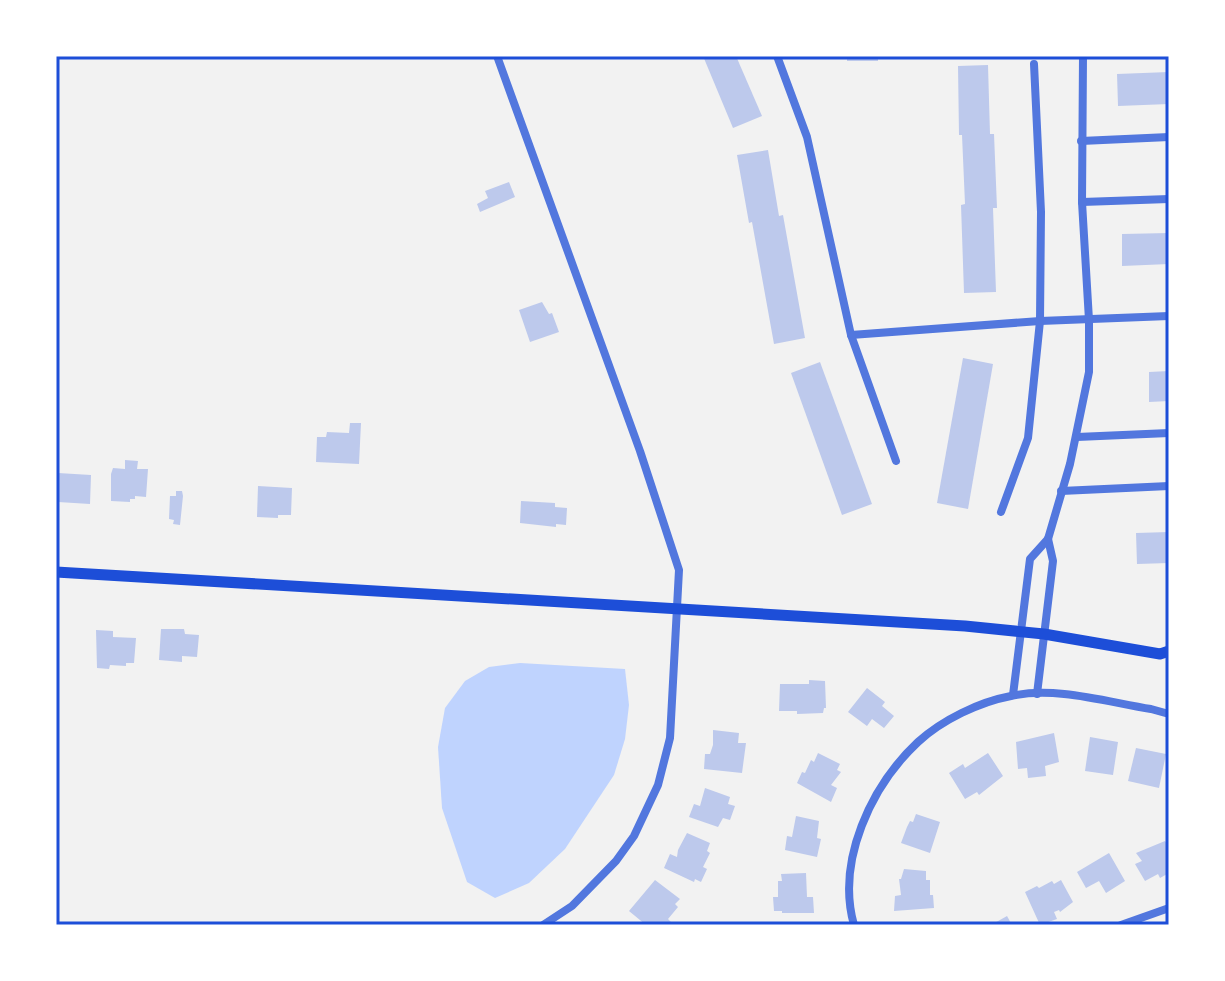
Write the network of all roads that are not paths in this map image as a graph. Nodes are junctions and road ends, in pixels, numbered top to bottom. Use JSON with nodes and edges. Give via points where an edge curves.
{"nodes":[{"id":1,"x":497,"y":56,"type":"edge"},
{"id":2,"x":777,"y":56,"type":"edge"},
{"id":3,"x":1083,"y":56,"type":"edge"},
{"id":4,"x":1034,"y":64,"type":"dead end"},
{"id":5,"x":1169,"y":137,"type":"edge"},
{"id":6,"x":1081,"y":141,"type":"junction"},
{"id":7,"x":1169,"y":199,"type":"edge"},
{"id":8,"x":1082,"y":202,"type":"junction"},
{"id":9,"x":1169,"y":316,"type":"edge"},
{"id":10,"x":1089,"y":320,"type":"junction"},
{"id":11,"x":1040,"y":321,"type":"junction"},
{"id":12,"x":851,"y":335,"type":"junction"},
{"id":13,"x":1169,"y":433,"type":"edge"},
{"id":14,"x":1077,"y":437,"type":"junction"},
{"id":15,"x":896,"y":461,"type":"dead end"},
{"id":16,"x":1169,"y":486,"type":"edge"},
{"id":17,"x":1061,"y":491,"type":"junction"},
{"id":18,"x":1001,"y":512,"type":"dead end"},
{"id":19,"x":1048,"y":539,"type":"junction"},
{"id":20,"x":56,"y":572,"type":"edge"},
{"id":21,"x":678,"y":609,"type":"junction"},
{"id":22,"x":1020,"y":631,"type":"junction"},
{"id":23,"x":1044,"y":634,"type":"junction"},
{"id":24,"x":1165,"y":653,"type":"edge"},
{"id":25,"x":1169,"y":665,"type":"edge"},
{"id":26,"x":1037,"y":694,"type":"junction"},
{"id":27,"x":1013,"y":695,"type":"junction"},
{"id":28,"x":1169,"y":714,"type":"edge"},
{"id":29,"x":1169,"y":908,"type":"edge"},
{"id":30,"x":543,"y":925,"type":"edge"},
{"id":31,"x":854,"y":925,"type":"edge"},
{"id":32,"x":1121,"y":925,"type":"edge"}],
"edges":[{"from":1,"to":21,"type":"street","via":[[679,570]]},
{"from":2,"to":12,"type":"street","via":[[807,137]]},
{"from":3,"to":6,"type":"street"},
{"from":4,"to":11,"type":"street"},
{"from":5,"to":6,"type":"street"},
{"from":6,"to":8,"type":"street"},
{"from":7,"to":8,"type":"street"},
{"from":8,"to":10,"type":"street"},
{"from":9,"to":10,"type":"street"},
{"from":10,"to":11,"type":"street"},
{"from":10,"to":14,"type":"street","via":[[1089,372]]},
{"from":11,"to":12,"type":"street"},
{"from":11,"to":18,"type":"street","via":[[1028,438]]},
{"from":12,"to":15,"type":"street"},
{"from":13,"to":14,"type":"street"},
{"from":14,"to":17,"type":"street"},
{"from":16,"to":17,"type":"street"},
{"from":17,"to":19,"type":"street"},
{"from":19,"to":22,"type":"street","via":[[1030,559]]},
{"from":19,"to":23,"type":"street","via":[[1053,561]]},
{"from":20,"to":21,"type":"main road"},
{"from":21,"to":22,"type":"main road"},
{"from":21,"to":30,"type":"street","via":[[670,738],[648,809],[595,885]]},
{"from":22,"to":23,"type":"main road"},
{"from":22,"to":27,"type":"street"},
{"from":23,"to":24,"type":"main road"},
{"from":23,"to":26,"type":"street"},
{"from":24,"to":25,"type":"main road"},
{"from":26,"to":27,"type":"street"},
{"from":26,"to":28,"type":"street"},
{"from":27,"to":31,"type":"street","via":[[947,722],[919,741],[884,781],[861,829],[848,880]]},
{"from":29,"to":32,"type":"street"}]}
